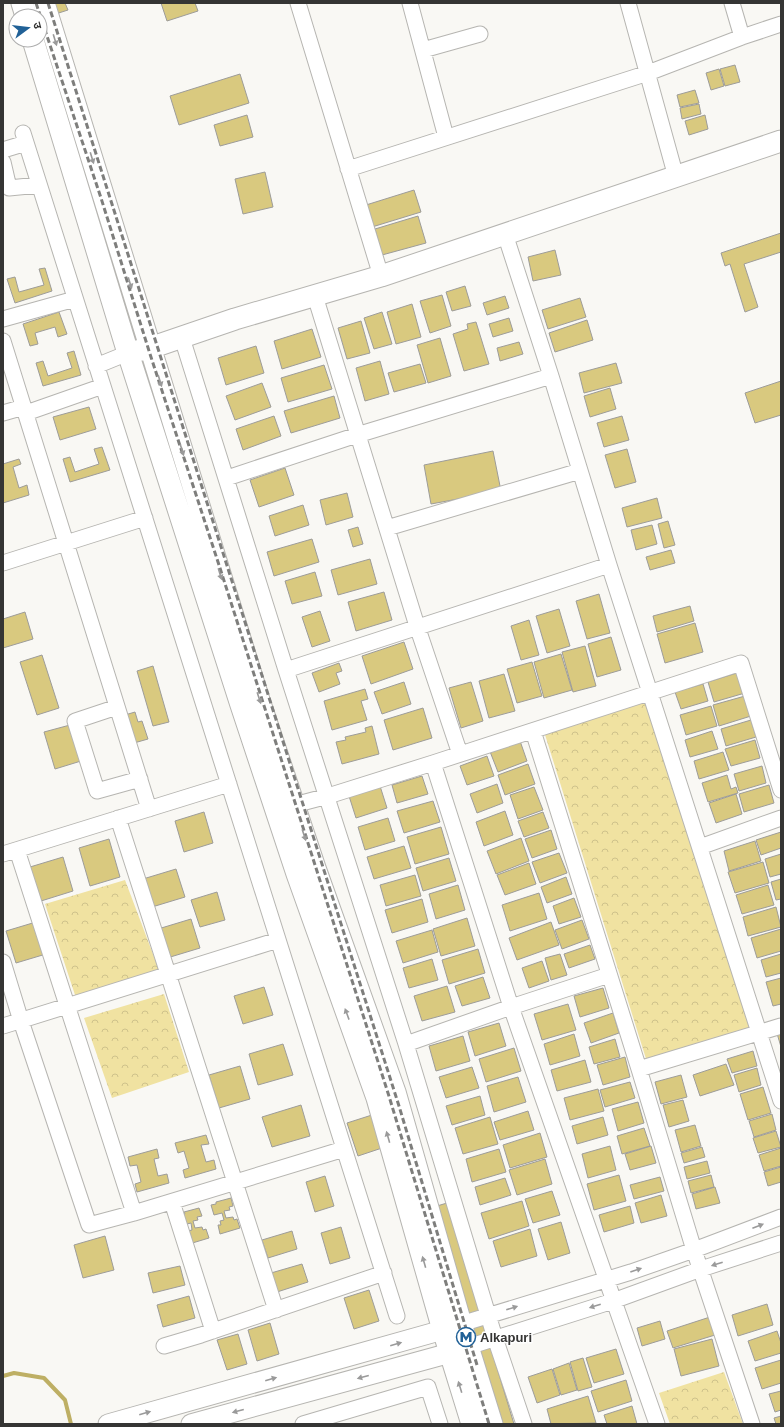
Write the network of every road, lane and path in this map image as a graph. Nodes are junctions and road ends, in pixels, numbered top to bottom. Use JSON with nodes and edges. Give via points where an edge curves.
{"nodes":[{"id":1,"x":44,"y":3,"type":"edge"},
{"id":2,"x":298,"y":3,"type":"edge"},
{"id":3,"x":410,"y":3,"type":"edge"},
{"id":4,"x":628,"y":3,"type":"edge"},
{"id":5,"x":732,"y":3,"type":"edge"},
{"id":6,"x":781,"y":24,"type":"edge"},
{"id":7,"x":480,"y":34,"type":"dead end"},
{"id":8,"x":742,"y":36,"type":"junction"},
{"id":9,"x":35,"y":48,"type":"edge"},
{"id":10,"x":423,"y":50,"type":"junction"},
{"id":11,"x":648,"y":73,"type":"junction"},
{"id":12,"x":446,"y":137,"type":"junction"},
{"id":13,"x":781,"y":141,"type":"edge"},
{"id":14,"x":3,"y":150,"type":"edge"},
{"id":15,"x":3,"y":162,"type":"edge"},
{"id":16,"x":348,"y":169,"type":"junction"},
{"id":17,"x":676,"y":177,"type":"junction"},
{"id":18,"x":39,"y":184,"type":"junction"},
{"id":19,"x":505,"y":234,"type":"junction"},
{"id":20,"x":381,"y":276,"type":"junction"},
{"id":21,"x":315,"y":296,"type":"junction"},
{"id":22,"x":75,"y":299,"type":"junction"},
{"id":23,"x":3,"y":319,"type":"edge"},
{"id":24,"x":182,"y":338,"type":"junction"},
{"id":25,"x":3,"y":340,"type":"edge"},
{"id":26,"x":150,"y":348,"type":"junction"},
{"id":27,"x":128,"y":353,"type":"junction"},
{"id":28,"x":96,"y":366,"type":"junction"},
{"id":29,"x":551,"y":376,"type":"junction"},
{"id":30,"x":103,"y":386,"type":"junction"},
{"id":31,"x":25,"y":410,"type":"junction"},
{"id":32,"x":3,"y":413,"type":"edge"},
{"id":33,"x":357,"y":435,"type":"junction"},
{"id":34,"x":580,"y":471,"type":"junction"},
{"id":35,"x":227,"y":478,"type":"junction"},
{"id":36,"x":145,"y":518,"type":"junction"},
{"id":37,"x":387,"y":528,"type":"junction"},
{"id":38,"x":66,"y":543,"type":"junction"},
{"id":39,"x":3,"y":563,"type":"edge"},
{"id":40,"x":609,"y":565,"type":"junction"},
{"id":41,"x":417,"y":626,"type":"junction"},
{"id":42,"x":286,"y":670,"type":"junction"},
{"id":43,"x":651,"y":692,"type":"junction"},
{"id":44,"x":117,"y":707,"type":"junction"},
{"id":45,"x":533,"y":731,"type":"junction"},
{"id":46,"x":460,"y":754,"type":"junction"},
{"id":47,"x":433,"y":763,"type":"junction"},
{"id":48,"x":140,"y":779,"type":"junction"},
{"id":49,"x":229,"y":784,"type":"junction"},
{"id":50,"x":781,"y":790,"type":"edge"},
{"id":51,"x":328,"y":796,"type":"junction"},
{"id":52,"x":294,"y":805,"type":"junction"},
{"id":53,"x":149,"y":809,"type":"junction"},
{"id":54,"x":118,"y":818,"type":"junction"},
{"id":55,"x":781,"y":818,"type":"edge"},
{"id":56,"x":700,"y":847,"type":"junction"},
{"id":57,"x":10,"y":852,"type":"edge"},
{"id":58,"x":278,"y":940,"type":"junction"},
{"id":59,"x":3,"y":962,"type":"edge"},
{"id":60,"x":168,"y":974,"type":"junction"},
{"id":61,"x":609,"y":975,"type":"junction"},
{"id":62,"x":6,"y":984,"type":"edge"},
{"id":63,"x":68,"y":1006,"type":"junction"},
{"id":64,"x":511,"y":1007,"type":"junction"},
{"id":65,"x":21,"y":1021,"type":"junction"},
{"id":66,"x":3,"y":1026,"type":"edge"},
{"id":67,"x":781,"y":1026,"type":"edge"},
{"id":68,"x":759,"y":1033,"type":"junction"},
{"id":69,"x":406,"y":1044,"type":"junction"},
{"id":70,"x":639,"y":1069,"type":"junction"},
{"id":71,"x":781,"y":1101,"type":"edge"},
{"id":72,"x":344,"y":1149,"type":"junction"},
{"id":73,"x":235,"y":1182,"type":"junction"},
{"id":74,"x":172,"y":1202,"type":"junction"},
{"id":75,"x":134,"y":1213,"type":"junction"},
{"id":76,"x":781,"y":1217,"type":"edge"},
{"id":77,"x":781,"y":1243,"type":"edge"},
{"id":78,"x":694,"y":1250,"type":"junction"},
{"id":79,"x":700,"y":1269,"type":"junction"},
{"id":80,"x":384,"y":1273,"type":"junction"},
{"id":81,"x":606,"y":1279,"type":"junction"},
{"id":82,"x":613,"y":1301,"type":"junction"},
{"id":83,"x":276,"y":1310,"type":"junction"},
{"id":84,"x":397,"y":1316,"type":"dead end"},
{"id":85,"x":488,"y":1316,"type":"junction"},
{"id":86,"x":452,"y":1327,"type":"junction"},
{"id":87,"x":213,"y":1331,"type":"junction"},
{"id":88,"x":494,"y":1338,"type":"junction"},
{"id":89,"x":164,"y":1346,"type":"dead end"},
{"id":90,"x":459,"y":1350,"type":"junction"},
{"id":91,"x":323,"y":1421,"type":"edge"},
{"id":92,"x":108,"y":1424,"type":"edge"},
{"id":93,"x":191,"y":1424,"type":"edge"},
{"id":94,"x":304,"y":1424,"type":"edge"},
{"id":95,"x":440,"y":1424,"type":"edge"},
{"id":96,"x":472,"y":1424,"type":"edge"},
{"id":97,"x":492,"y":1424,"type":"edge"},
{"id":98,"x":524,"y":1424,"type":"edge"},
{"id":99,"x":657,"y":1424,"type":"edge"},
{"id":100,"x":752,"y":1424,"type":"edge"}],
"edges":[{"from":1,"to":26,"type":"main road","one_way":true},
{"from":2,"to":16,"type":"street"},
{"from":3,"to":10,"type":"street"},
{"from":4,"to":11,"type":"street"},
{"from":5,"to":8,"type":"street"},
{"from":6,"to":8,"type":"street"},
{"from":7,"to":10,"type":"street"},
{"from":8,"to":11,"type":"street"},
{"from":9,"to":27,"type":"main road"},
{"from":10,"to":12,"type":"street"},
{"from":11,"to":12,"type":"street"},
{"from":11,"to":17,"type":"street"},
{"from":12,"to":16,"type":"street"},
{"from":13,"to":17,"type":"main road"},
{"from":14,"to":18,"type":"street","via":[[24,138]]},
{"from":15,"to":18,"type":"street","via":[[9,188]]},
{"from":16,"to":20,"type":"street"},
{"from":17,"to":19,"type":"main road"},
{"from":18,"to":22,"type":"street"},
{"from":19,"to":20,"type":"main road"},
{"from":19,"to":29,"type":"street"},
{"from":20,"to":21,"type":"main road"},
{"from":21,"to":24,"type":"main road","via":[[235,319]]},
{"from":21,"to":33,"type":"street"},
{"from":22,"to":23,"type":"street"},
{"from":22,"to":28,"type":"street"},
{"from":24,"to":26,"type":"main road"},
{"from":24,"to":35,"type":"street"},
{"from":25,"to":31,"type":"street"},
{"from":26,"to":27,"type":"main road"},
{"from":26,"to":52,"type":"main road","one_way":true},
{"from":27,"to":28,"type":"street"},
{"from":86,"to":27,"type":"main road","one_way":true,"via":[[377,1098],[297,874]]},
{"from":28,"to":30,"type":"street"},
{"from":29,"to":33,"type":"street"},
{"from":29,"to":34,"type":"street"},
{"from":30,"to":31,"type":"street"},
{"from":30,"to":36,"type":"street"},
{"from":31,"to":32,"type":"street"},
{"from":31,"to":38,"type":"street"},
{"from":33,"to":35,"type":"street"},
{"from":33,"to":37,"type":"street"},
{"from":34,"to":37,"type":"street"},
{"from":34,"to":40,"type":"street"},
{"from":35,"to":42,"type":"street"},
{"from":36,"to":38,"type":"street"},
{"from":36,"to":49,"type":"street"},
{"from":37,"to":41,"type":"street"},
{"from":38,"to":39,"type":"street"},
{"from":38,"to":44,"type":"street"},
{"from":40,"to":41,"type":"street"},
{"from":40,"to":43,"type":"street"},
{"from":41,"to":42,"type":"street"},
{"from":41,"to":46,"type":"street"},
{"from":42,"to":51,"type":"street"},
{"from":43,"to":45,"type":"street"},
{"from":43,"to":50,"type":"street","via":[[741,663]]},
{"from":43,"to":56,"type":"street"},
{"from":44,"to":48,"type":"street"},
{"from":44,"to":48,"type":"street","via":[[75,721],[97,791]]},
{"from":45,"to":46,"type":"street"},
{"from":45,"to":61,"type":"street"},
{"from":46,"to":47,"type":"street"},
{"from":47,"to":51,"type":"street"},
{"from":47,"to":64,"type":"street"},
{"from":48,"to":53,"type":"street"},
{"from":49,"to":53,"type":"street"},
{"from":49,"to":58,"type":"street"},
{"from":51,"to":52,"type":"street"},
{"from":51,"to":69,"type":"street"},
{"from":52,"to":86,"type":"main road","one_way":true,"via":[[314,868],[395,1092]]},
{"from":53,"to":54,"type":"street"},
{"from":54,"to":57,"type":"street"},
{"from":54,"to":60,"type":"street"},
{"from":55,"to":56,"type":"street"},
{"from":56,"to":68,"type":"street"},
{"from":57,"to":63,"type":"street"},
{"from":58,"to":60,"type":"street"},
{"from":58,"to":72,"type":"street"},
{"from":59,"to":62,"type":"street"},
{"from":60,"to":63,"type":"street"},
{"from":60,"to":73,"type":"street"},
{"from":61,"to":64,"type":"street"},
{"from":61,"to":70,"type":"street"},
{"from":62,"to":65,"type":"street"},
{"from":63,"to":65,"type":"street"},
{"from":63,"to":75,"type":"street"},
{"from":64,"to":69,"type":"street"},
{"from":64,"to":81,"type":"street"},
{"from":65,"to":66,"type":"street"},
{"from":65,"to":75,"type":"street","via":[[89,1225]]},
{"from":67,"to":68,"type":"street"},
{"from":68,"to":70,"type":"street"},
{"from":68,"to":71,"type":"street"},
{"from":69,"to":85,"type":"street"},
{"from":70,"to":78,"type":"street"},
{"from":72,"to":73,"type":"street"},
{"from":72,"to":80,"type":"street"},
{"from":73,"to":74,"type":"street"},
{"from":73,"to":83,"type":"street"},
{"from":74,"to":75,"type":"street"},
{"from":74,"to":87,"type":"street"},
{"from":78,"to":76,"type":"street","one_way":true},
{"from":77,"to":79,"type":"street","one_way":true},
{"from":78,"to":79,"type":"street"},
{"from":81,"to":78,"type":"street","one_way":true},
{"from":79,"to":82,"type":"street"},
{"from":79,"to":100,"type":"street"},
{"from":80,"to":83,"type":"street"},
{"from":80,"to":84,"type":"street"},
{"from":81,"to":82,"type":"street"},
{"from":85,"to":81,"type":"street","one_way":true},
{"from":82,"to":88,"type":"street","one_way":true},
{"from":82,"to":99,"type":"street"},
{"from":83,"to":87,"type":"street"},
{"from":85,"to":86,"type":"street"},
{"from":85,"to":88,"type":"street"},
{"from":86,"to":90,"type":"main road"},
{"from":92,"to":86,"type":"street","one_way":true},
{"from":87,"to":89,"type":"street"},
{"from":88,"to":90,"type":"street"},
{"from":88,"to":98,"type":"street"},
{"from":90,"to":93,"type":"street","one_way":true},
{"from":96,"to":90,"type":"main road","one_way":true},
{"from":90,"to":97,"type":"main road"},
{"from":91,"to":94,"type":"street"},
{"from":91,"to":95,"type":"street","via":[[428,1387]]}]}
